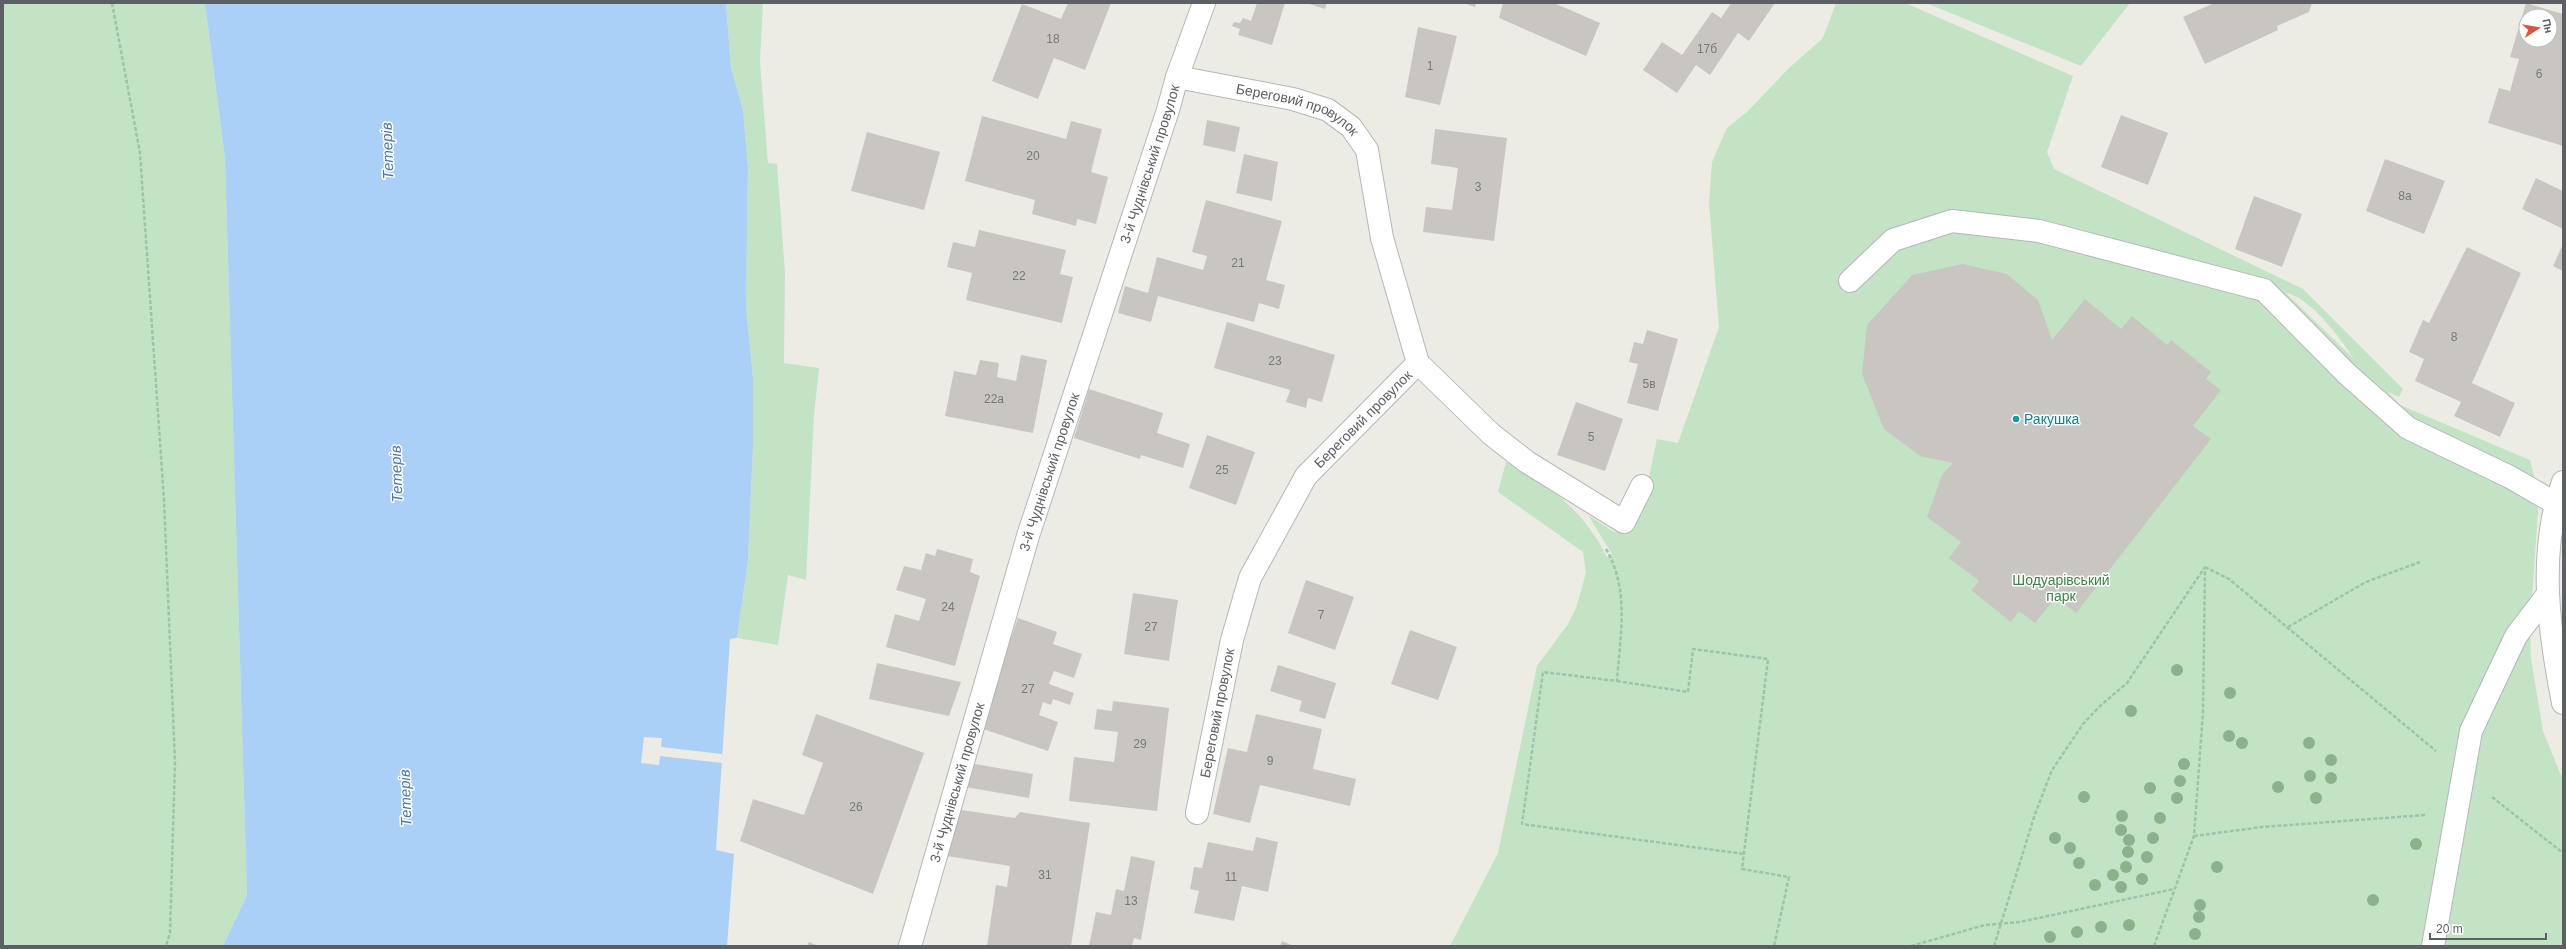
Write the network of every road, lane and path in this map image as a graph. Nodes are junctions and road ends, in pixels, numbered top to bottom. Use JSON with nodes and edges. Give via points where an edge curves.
{"nodes":[{"id":1,"x":112,"y":3,"type":"edge"},
{"id":2,"x":1204,"y":3,"type":"edge"},
{"id":3,"x":1177,"y":77,"type":"junction"},
{"id":4,"x":1850,"y":281,"type":"dead end"},
{"id":5,"x":1418,"y":363,"type":"junction"},
{"id":6,"x":2563,"y":482,"type":"edge"},
{"id":7,"x":1642,"y":486,"type":"dead end"},
{"id":8,"x":2555,"y":503,"type":"junction"},
{"id":9,"x":1604,"y":546,"type":"dead end"},
{"id":10,"x":2420,"y":562,"type":"dead end"},
{"id":11,"x":2205,"y":567,"type":"junction"},
{"id":12,"x":2548,"y":594,"type":"junction"},
{"id":13,"x":2288,"y":627,"type":"junction"},
{"id":14,"x":1617,"y":681,"type":"junction"},
{"id":15,"x":2563,"y":703,"type":"edge"},
{"id":16,"x":2464,"y":774,"type":"junction"},
{"id":17,"x":1197,"y":813,"type":"dead end"},
{"id":18,"x":2456,"y":819,"type":"junction"},
{"id":19,"x":2194,"y":836,"type":"junction"},
{"id":20,"x":2563,"y":853,"type":"edge"},
{"id":21,"x":1744,"y":854,"type":"junction"},
{"id":22,"x":2174,"y":889,"type":"junction"},
{"id":23,"x":2001,"y":925,"type":"junction"},
{"id":24,"x":166,"y":946,"type":"edge"},
{"id":25,"x":910,"y":946,"type":"edge"},
{"id":26,"x":1774,"y":946,"type":"edge"},
{"id":27,"x":1911,"y":946,"type":"edge"},
{"id":28,"x":1994,"y":946,"type":"edge"},
{"id":29,"x":2154,"y":946,"type":"edge"},
{"id":30,"x":2433,"y":946,"type":"edge"}],
"edges":[{"from":1,"to":24,"type":"path","via":[[140,153],[164,500],[174,762],[170,933]]},
{"from":2,"to":3,"type":"street","name":"3-й Чуднівський провулок"},
{"from":3,"to":5,"type":"street","name":"Береговий провулок","via":[[1293,99],[1328,110],[1351,127],[1367,150],[1382,238]]},
{"from":3,"to":25,"type":"street","name":"3-й Чуднівський провулок","via":[[1028,536]]},
{"from":4,"to":8,"type":"street","via":[[1893,240],[1952,221],[2039,231],[2264,290],[2347,374],[2408,428]]},
{"from":5,"to":7,"type":"street","via":[[1490,434],[1527,462],[1624,522]]},
{"from":5,"to":17,"type":"street","name":"Береговий провулок","via":[[1306,476],[1250,578],[1232,640]]},
{"from":6,"to":8,"type":"street"},
{"from":8,"to":12,"type":"street","via":[[2548,560]]},
{"from":9,"to":14,"type":"path","via":[[1617,570],[1621,594]]},
{"from":10,"to":13,"type":"path","via":[[2366,582]]},
{"from":11,"to":13,"type":"path","via":[[2229,579]]},
{"from":11,"to":19,"type":"path","via":[[2203,712]]},
{"from":11,"to":23,"type":"path","via":[[2127,683],[2083,724],[2052,770],[2035,814]]},
{"from":12,"to":15,"type":"street","via":[[2552,648]]},
{"from":12,"to":16,"type":"street","via":[[2516,636],[2471,731]]},
{"from":13,"to":16,"type":"path"},
{"from":14,"to":21,"type":"path","via":[[1688,692],[1693,649],[1768,659]]},
{"from":14,"to":21,"type":"path","via":[[1543,672],[1522,824]]},
{"from":16,"to":18,"type":"street"},
{"from":16,"to":20,"type":"path"},
{"from":18,"to":19,"type":"path","via":[[2425,815],[2362,818]]},
{"from":18,"to":30,"type":"street"},
{"from":19,"to":22,"type":"path"},
{"from":21,"to":26,"type":"path","via":[[1742,869],[1789,877]]},
{"from":22,"to":23,"type":"path"},
{"from":22,"to":29,"type":"path"},
{"from":23,"to":27,"type":"path","via":[[1985,925]]},
{"from":23,"to":28,"type":"path"}]}
